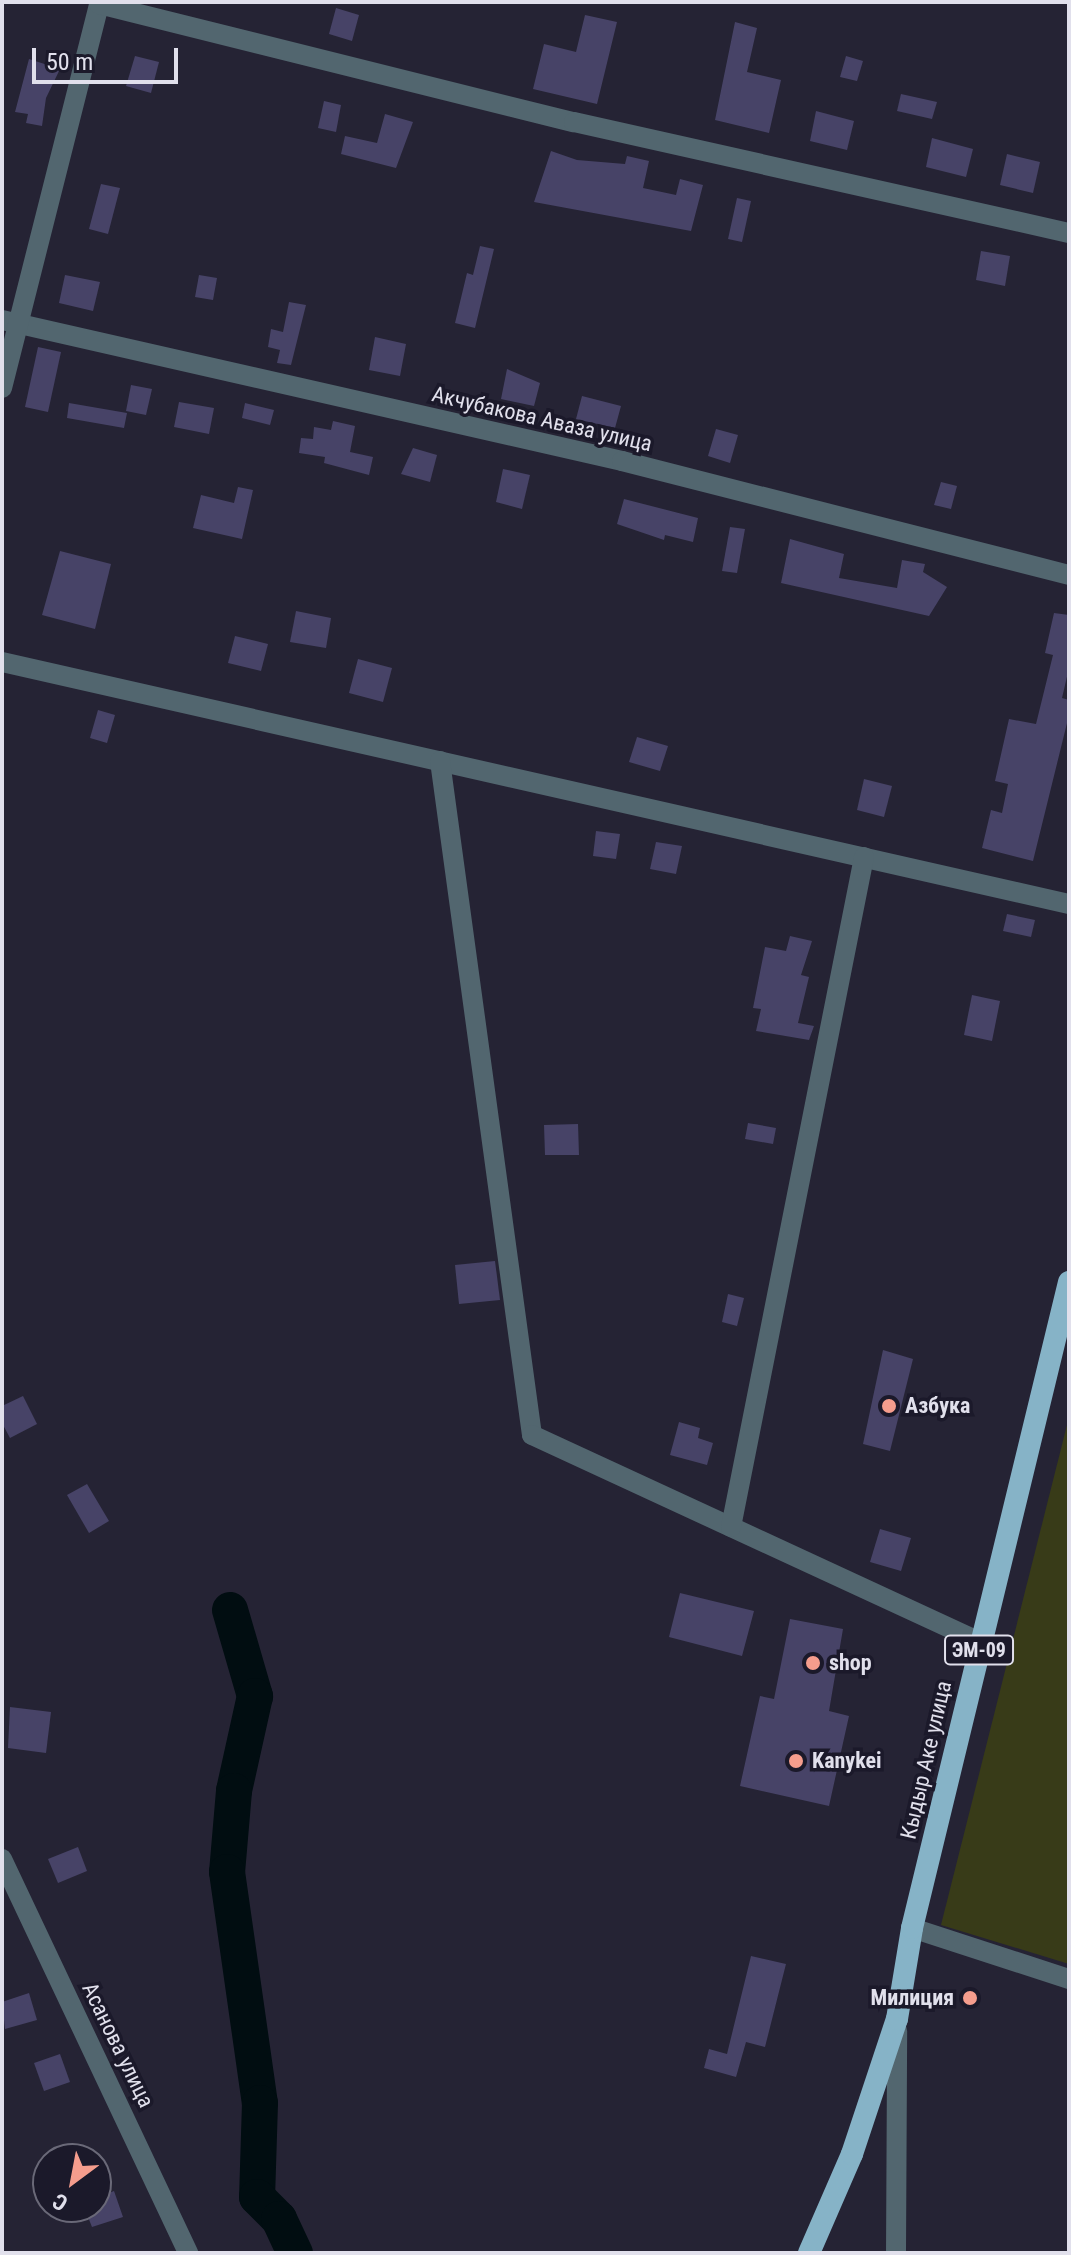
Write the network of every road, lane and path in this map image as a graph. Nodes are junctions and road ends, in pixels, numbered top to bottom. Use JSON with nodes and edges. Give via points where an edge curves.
{"nodes":[{"id":1,"x":1069,"y":233,"type":"edge"},
{"id":2,"x":9,"y":321,"type":"edge"},
{"id":3,"x":2,"y":388,"type":"edge"},
{"id":4,"x":1069,"y":575,"type":"edge"},
{"id":5,"x":2,"y":662,"type":"edge"},
{"id":6,"x":440,"y":761,"type":"junction"},
{"id":7,"x":864,"y":857,"type":"junction"},
{"id":8,"x":1069,"y":904,"type":"edge"},
{"id":9,"x":1069,"y":1282,"type":"edge"},
{"id":10,"x":731,"y":1527,"type":"junction"},
{"id":11,"x":981,"y":1642,"type":"junction"},
{"id":12,"x":2,"y":1859,"type":"edge"},
{"id":13,"x":912,"y":1928,"type":"junction"},
{"id":14,"x":1069,"y":1979,"type":"edge"},
{"id":15,"x":897,"y":2019,"type":"junction"},
{"id":16,"x":188,"y":2253,"type":"edge"},
{"id":17,"x":809,"y":2253,"type":"edge"},
{"id":18,"x":896,"y":2253,"type":"edge"}],
"edges":[{"from":1,"to":2,"type":"street","via":[[574,122],[99,4]]},
{"from":2,"to":3,"type":"street"},
{"from":2,"to":4,"type":"street","name":"Акчубакова Аваза улица","via":[[622,461]]},
{"from":5,"to":6,"type":"street"},
{"from":6,"to":7,"type":"street"},
{"from":6,"to":10,"type":"street","via":[[532,1435]]},
{"from":7,"to":8,"type":"street"},
{"from":7,"to":10,"type":"street"},
{"from":9,"to":11,"type":"highway","name":"Кыдыр Аке улица","number":"ЭМ-09"},
{"from":10,"to":11,"type":"street"},
{"from":11,"to":13,"type":"highway","name":"Кыдыр Аке улица","number":"ЭМ-09"},
{"from":12,"to":16,"type":"street","name":"Асанова улица"},
{"from":13,"to":14,"type":"street"},
{"from":13,"to":15,"type":"highway","name":"Кыдыр Аке улица","number":"ЭМ-09"},
{"from":15,"to":17,"type":"highway","number":"ЭМ-09","via":[[852,2154]]},
{"from":15,"to":18,"type":"street"}]}
